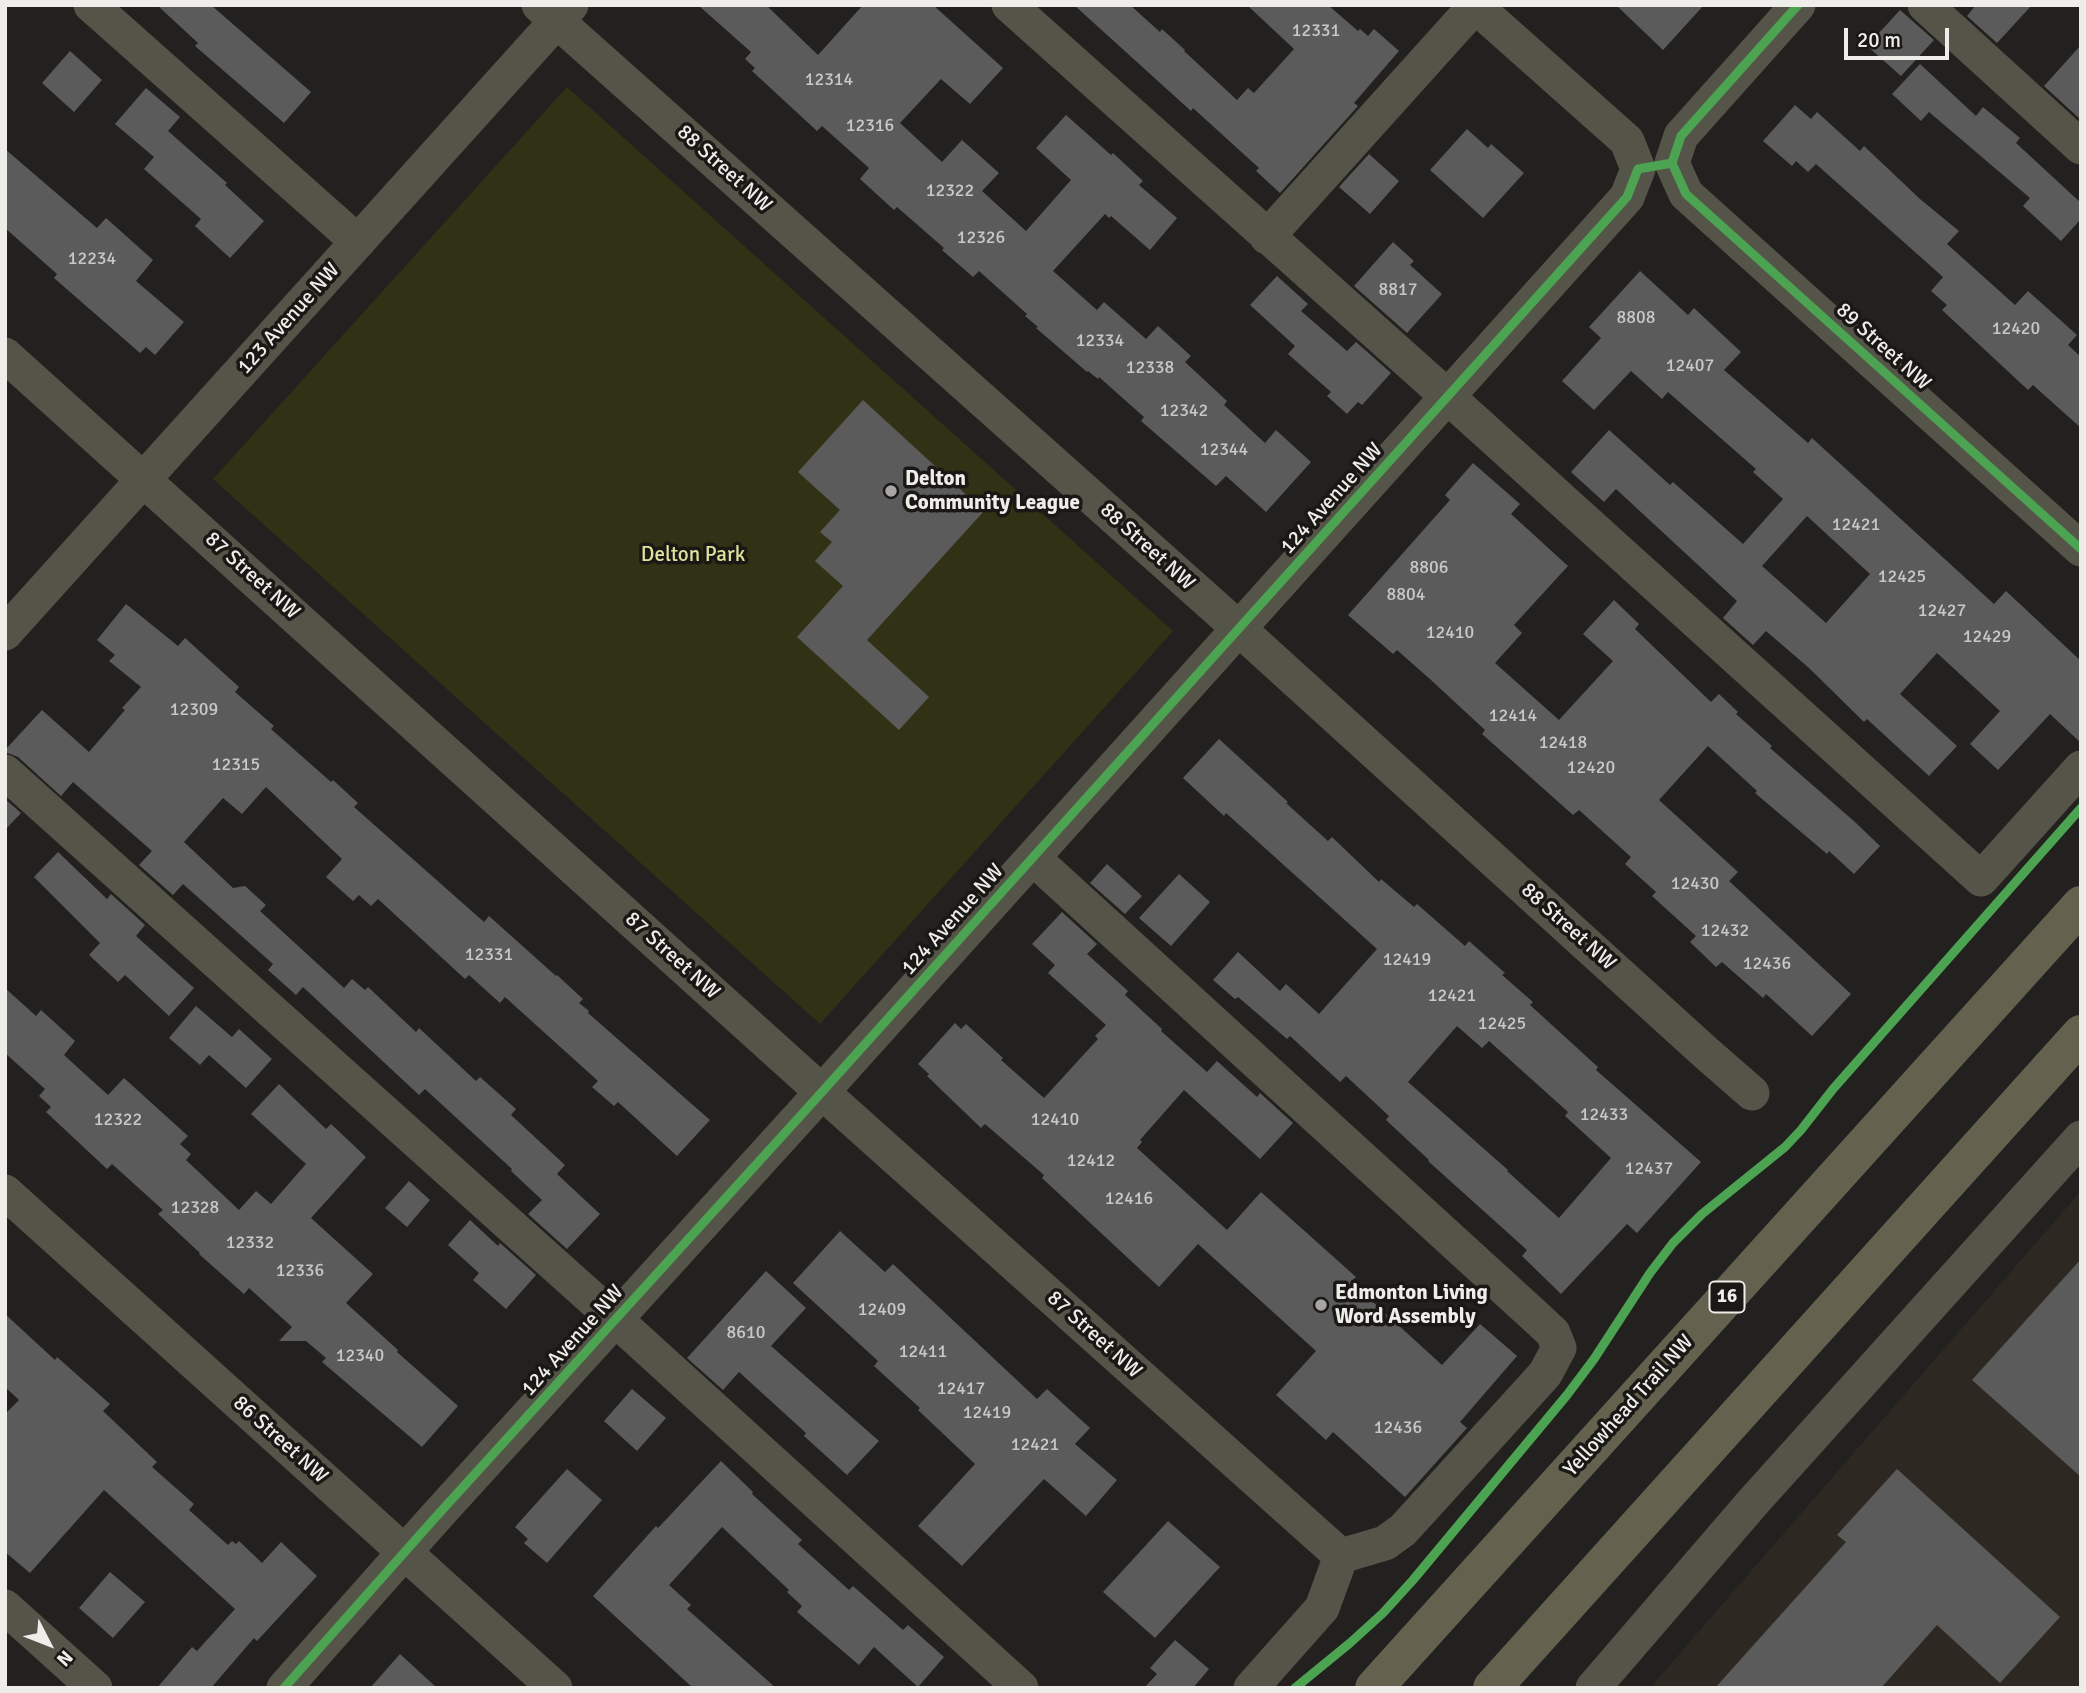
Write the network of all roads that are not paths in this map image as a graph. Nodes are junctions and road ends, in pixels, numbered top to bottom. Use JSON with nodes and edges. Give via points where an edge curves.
{"nodes":[{"id":1,"x":91,"y":5,"type":"edge"},
{"id":2,"x":1009,"y":5,"type":"edge"},
{"id":3,"x":1798,"y":5,"type":"edge"},
{"id":4,"x":1925,"y":5,"type":"edge"},
{"id":5,"x":1475,"y":6,"type":"edge"},
{"id":6,"x":556,"y":11,"type":"edge"},
{"id":7,"x":2081,"y":147,"type":"edge"},
{"id":8,"x":1267,"y":237,"type":"junction"},
{"id":9,"x":358,"y":242,"type":"junction"},
{"id":10,"x":5,"y":355,"type":"edge"},
{"id":11,"x":1447,"y":396,"type":"junction"},
{"id":12,"x":145,"y":479,"type":"junction"},
{"id":13,"x":2081,"y":549,"type":"edge"},
{"id":14,"x":1240,"y":629,"type":"junction"},
{"id":15,"x":5,"y":633,"type":"edge"},
{"id":16,"x":2081,"y":768,"type":"edge"},
{"id":17,"x":5,"y":772,"type":"edge"},
{"id":18,"x":1033,"y":858,"type":"junction"},
{"id":19,"x":2081,"y":905,"type":"edge"},
{"id":20,"x":2081,"y":1034,"type":"edge"},
{"id":21,"x":822,"y":1092,"type":"junction"},
{"id":22,"x":1752,"y":1093,"type":"dead end"},
{"id":23,"x":2081,"y":1138,"type":"edge"},
{"id":24,"x":5,"y":1192,"type":"edge"},
{"id":25,"x":616,"y":1320,"type":"junction"},
{"id":26,"x":405,"y":1553,"type":"junction"},
{"id":27,"x":1341,"y":1556,"type":"junction"},
{"id":28,"x":5,"y":1607,"type":"edge"},
{"id":29,"x":95,"y":1688,"type":"edge"},
{"id":30,"x":284,"y":1688,"type":"edge"},
{"id":31,"x":555,"y":1688,"type":"edge"},
{"id":32,"x":1021,"y":1688,"type":"edge"},
{"id":33,"x":1251,"y":1688,"type":"edge"},
{"id":34,"x":1374,"y":1688,"type":"edge"},
{"id":35,"x":1492,"y":1688,"type":"edge"},
{"id":36,"x":1593,"y":1688,"type":"edge"}],
"edges":[{"from":1,"to":9,"type":"street"},
{"from":2,"to":8,"type":"street"},
{"from":3,"to":13,"type":"street","name":"89 Street NW","via":[[1681,136],[1672,163],[1686,194]]},
{"from":4,"to":7,"type":"street"},
{"from":5,"to":8,"type":"street"},
{"from":5,"to":11,"type":"street","name":"124 Avenue NW","via":[[1627,141],[1638,169],[1627,197]]},
{"from":6,"to":9,"type":"street","name":"123 Avenue NW"},
{"from":6,"to":14,"type":"street","name":"88 Street NW"},
{"from":8,"to":11,"type":"street"},
{"from":9,"to":12,"type":"street","name":"123 Avenue NW"},
{"from":10,"to":12,"type":"street","name":"87 Street NW"},
{"from":11,"to":14,"type":"street","name":"124 Avenue NW"},
{"from":11,"to":16,"type":"street","via":[[1981,879]]},
{"from":12,"to":15,"type":"street","name":"123 Avenue NW"},
{"from":12,"to":21,"type":"street","name":"87 Street NW"},
{"from":14,"to":18,"type":"street","name":"124 Avenue NW"},
{"from":14,"to":22,"type":"street","name":"88 Street NW"},
{"from":17,"to":25,"type":"street"},
{"from":18,"to":21,"type":"street","name":"124 Avenue NW"},
{"from":18,"to":27,"type":"street","via":[[1553,1333],[1559,1348],[1545,1374],[1404,1530],[1385,1542]]},
{"from":19,"to":34,"type":"highway","name":"Yellowhead Trail NW","number":"16"},
{"from":20,"to":35,"type":"highway"},
{"from":21,"to":25,"type":"street","name":"124 Avenue NW"},
{"from":21,"to":27,"type":"street","name":"87 Street NW"},
{"from":23,"to":36,"type":"street","via":[[1754,1501]]},
{"from":24,"to":26,"type":"street","name":"86 Street NW"},
{"from":25,"to":26,"type":"street","name":"124 Avenue NW"},
{"from":25,"to":32,"type":"street"},
{"from":26,"to":30,"type":"street","name":"124 Avenue NW"},
{"from":26,"to":31,"type":"street","name":"86 Street NW"},
{"from":27,"to":33,"type":"street","via":[[1322,1608]]},
{"from":28,"to":29,"type":"street"}]}
